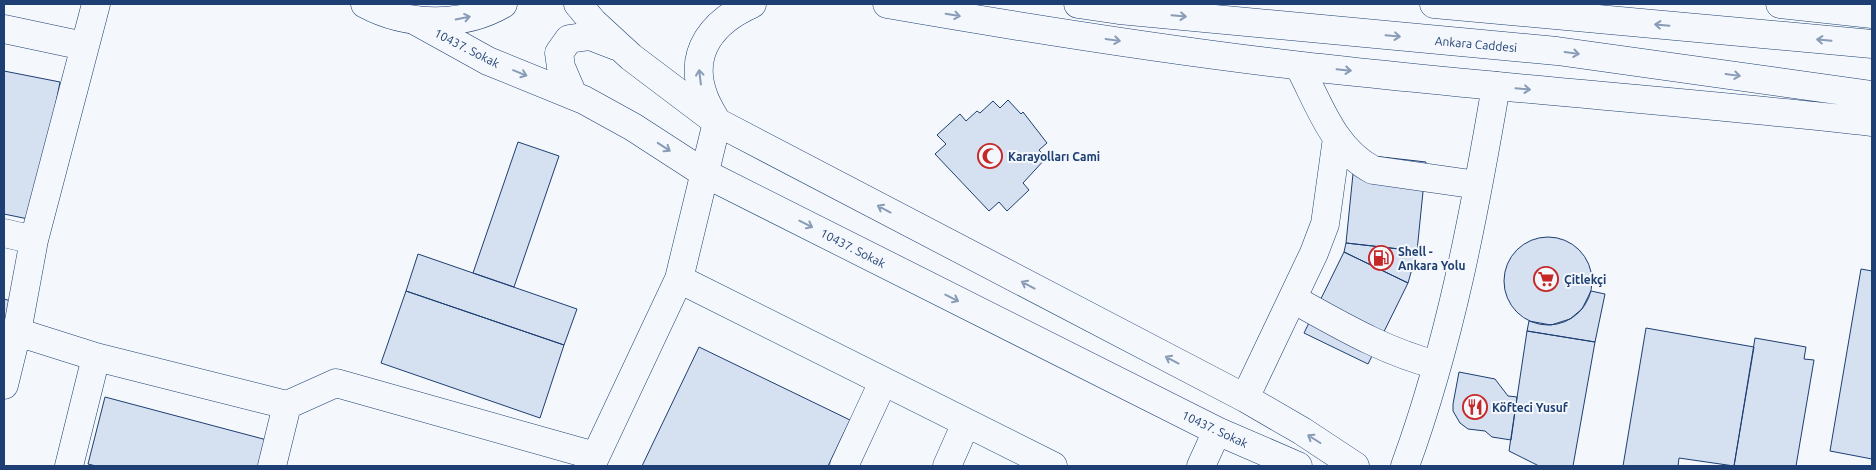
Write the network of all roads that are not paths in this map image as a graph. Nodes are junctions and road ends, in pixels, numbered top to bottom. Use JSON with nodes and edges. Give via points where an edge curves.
{"nodes":[{"id":1,"x":96,"y":4,"type":"edge"},
{"id":2,"x":365,"y":4,"type":"edge"},
{"id":3,"x":503,"y":4,"type":"edge"},
{"id":4,"x":578,"y":4,"type":"edge"},
{"id":5,"x":752,"y":4,"type":"edge"},
{"id":6,"x":887,"y":4,"type":"edge"},
{"id":7,"x":1078,"y":4,"type":"edge"},
{"id":8,"x":1434,"y":4,"type":"edge"},
{"id":9,"x":1780,"y":4,"type":"edge"},
{"id":10,"x":1872,"y":14,"type":"edge"},
{"id":11,"x":414,"y":20,"type":"junction"},
{"id":12,"x":4,"y":29,"type":"edge"},
{"id":13,"x":1872,"y":44,"type":"edge"},
{"id":14,"x":84,"y":46,"type":"junction"},
{"id":15,"x":622,"y":48,"type":"junction"},
{"id":16,"x":1299,"y":66,"type":"junction"},
{"id":17,"x":1496,"y":86,"type":"junction"},
{"id":18,"x":1872,"y":94,"type":"edge"},
{"id":19,"x":573,"y":95,"type":"junction"},
{"id":20,"x":717,"y":122,"type":"junction"},
{"id":21,"x":1872,"y":122,"type":"edge"},
{"id":22,"x":1337,"y":138,"type":"junction"},
{"id":23,"x":704,"y":173,"type":"junction"},
{"id":24,"x":1478,"y":186,"type":"junction"},
{"id":25,"x":4,"y":233,"type":"edge"},
{"id":26,"x":34,"y":240,"type":"junction"},
{"id":27,"x":679,"y":279,"type":"junction"},
{"id":28,"x":1292,"y":299,"type":"junction"},
{"id":29,"x":17,"y":332,"type":"junction"},
{"id":30,"x":96,"y":357,"type":"junction"},
{"id":31,"x":1437,"y":365,"type":"junction"},
{"id":32,"x":883,"y":382,"type":"junction"},
{"id":33,"x":4,"y":385,"type":"edge"},
{"id":34,"x":1245,"y":398,"type":"junction"},
{"id":35,"x":288,"y":405,"type":"junction"},
{"id":36,"x":966,"y":423,"type":"junction"},
{"id":37,"x":1217,"y":431,"type":"junction"},
{"id":38,"x":593,"y":461,"type":"edge"},
{"id":39,"x":69,"y":466,"type":"edge"},
{"id":40,"x":272,"y":466,"type":"edge"},
{"id":41,"x":844,"y":466,"type":"edge"},
{"id":42,"x":947,"y":466,"type":"edge"},
{"id":43,"x":1053,"y":466,"type":"edge"},
{"id":44,"x":1201,"y":466,"type":"edge"},
{"id":45,"x":1298,"y":466,"type":"edge"},
{"id":46,"x":1355,"y":466,"type":"edge"},
{"id":47,"x":1404,"y":466,"type":"edge"}],
"edges":[{"from":1,"to":14,"type":"street"},
{"from":2,"to":11,"type":"street"},
{"from":11,"to":3,"type":"street","one_way":true,"via":[[456,20]]},
{"from":4,"to":15,"type":"street"},
{"from":20,"to":5,"type":"street","one_way":true,"via":[[703,95],[699,55],[717,25]]},
{"from":6,"to":16,"type":"street","one_way":true,"via":[[1012,26]]},
{"from":7,"to":18,"type":"street","name":"Ankara Caddesi","one_way":true,"via":[[1557,51]]},
{"from":13,"to":8,"type":"street","one_way":true},
{"from":9,"to":10,"type":"street"},
{"from":11,"to":19,"type":"street","name":"10437. Sokak","one_way":true,"via":[[488,61]]},
{"from":12,"to":14,"type":"street"},
{"from":14,"to":26,"type":"street"},
{"from":15,"to":19,"type":"street","via":[[590,36],[569,39],[559,53],[561,67]]},
{"from":15,"to":20,"type":"street"},
{"from":16,"to":17,"type":"street","one_way":true},
{"from":16,"to":22,"type":"street"},
{"from":17,"to":21,"type":"street","one_way":true},
{"from":17,"to":24,"type":"street"},
{"from":19,"to":23,"type":"street","name":"10437. Sokak","one_way":true,"via":[[633,127]]},
{"from":20,"to":23,"type":"street"},
{"from":34,"to":20,"type":"street","one_way":true},
{"from":22,"to":24,"type":"street","via":[[1359,162],[1373,170]]},
{"from":22,"to":28,"type":"street","via":[[1325,224]]},
{"from":23,"to":27,"type":"street"},
{"from":23,"to":37,"type":"street","name":"10437. Sokak","one_way":true},
{"from":24,"to":31,"type":"street","via":[[1457,290]]},
{"from":25,"to":26,"type":"street"},
{"from":26,"to":29,"type":"street"},
{"from":27,"to":32,"type":"street"},
{"from":27,"to":38,"type":"street"},
{"from":28,"to":31,"type":"street","via":[[1382,348]]},
{"from":28,"to":34,"type":"street"},
{"from":29,"to":30,"type":"street"},
{"from":29,"to":33,"type":"street"},
{"from":30,"to":35,"type":"street"},
{"from":30,"to":39,"type":"street"},
{"from":31,"to":47,"type":"street"},
{"from":32,"to":36,"type":"street"},
{"from":32,"to":41,"type":"street"},
{"from":46,"to":34,"type":"street","one_way":true},
{"from":35,"to":38,"type":"street","via":[[336,383]]},
{"from":35,"to":40,"type":"street"},
{"from":36,"to":42,"type":"street"},
{"from":36,"to":43,"type":"street"},
{"from":37,"to":44,"type":"street"},
{"from":37,"to":45,"type":"street","name":"10437. Sokak"}]}
